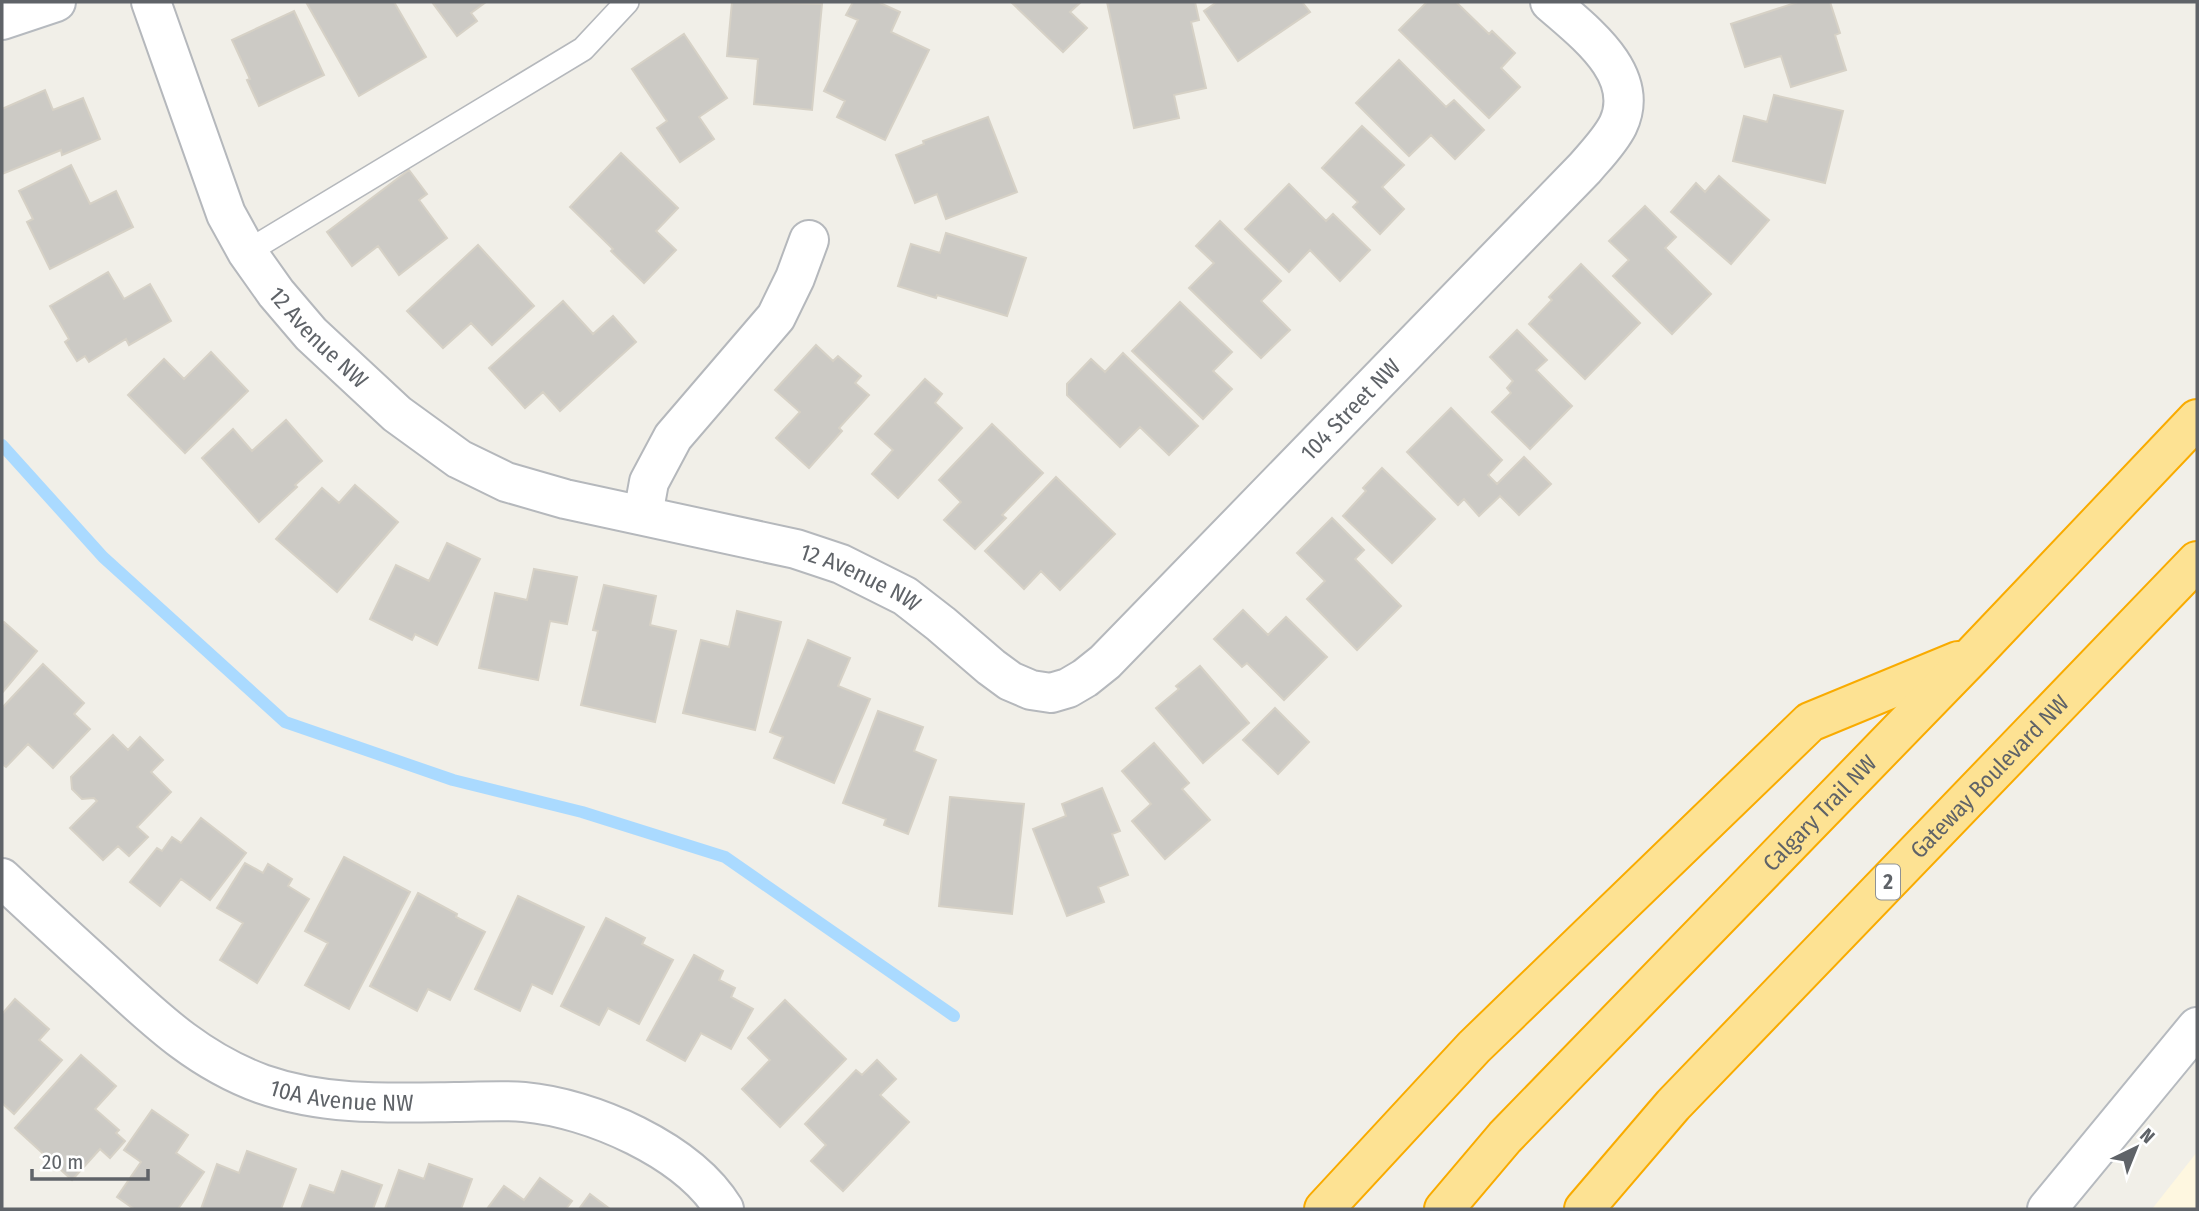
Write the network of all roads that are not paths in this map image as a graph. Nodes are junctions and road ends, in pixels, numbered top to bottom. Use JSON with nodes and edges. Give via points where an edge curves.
{"nodes":[{"id":1,"x":56,"y":2,"type":"edge"},
{"id":2,"x":150,"y":2,"type":"edge"},
{"id":3,"x":627,"y":2,"type":"edge"},
{"id":4,"x":1550,"y":2,"type":"edge"},
{"id":5,"x":2,"y":20,"type":"edge"},
{"id":6,"x":809,"y":240,"type":"dead end"},
{"id":7,"x":247,"y":252,"type":"junction"},
{"id":8,"x":2197,"y":419,"type":"edge"},
{"id":9,"x":643,"y":515,"type":"junction"},
{"id":10,"x":2197,"y":561,"type":"edge"},
{"id":11,"x":1973,"y":655,"type":"junction"},
{"id":12,"x":1051,"y":693,"type":"joint"},
{"id":13,"x":2,"y":878,"type":"edge"},
{"id":14,"x":2197,"y":1027,"type":"edge"},
{"id":15,"x":723,"y":1209,"type":"edge"},
{"id":16,"x":1324,"y":1209,"type":"edge"},
{"id":17,"x":1444,"y":1209,"type":"edge"},
{"id":18,"x":1584,"y":1209,"type":"edge"},
{"id":19,"x":2047,"y":1209,"type":"edge"}],
"edges":[{"from":1,"to":5,"type":"street"},
{"from":2,"to":7,"type":"street","name":"12 Avenue NW","via":[[226,214]]},
{"from":3,"to":7,"type":"lane","via":[[583,49]]},
{"from":4,"to":12,"type":"street","name":"104 Street NW","via":[[1612,65],[1625,102],[1617,128],[1585,168],[1163,603],[1095,670]]},
{"from":6,"to":9,"type":"street","via":[[776,317],[660,458],[649,482]]},
{"from":7,"to":9,"type":"street","name":"12 Avenue NW","via":[[311,334],[397,414],[459,459],[506,482]]},
{"from":8,"to":11,"type":"highway","name":"Calgary Trail NW"},
{"from":9,"to":12,"type":"street","name":"12 Avenue NW","via":[[796,549],[841,564],[905,596],[1010,681]]},
{"from":10,"to":18,"type":"highway","name":"Gateway Boulevard NW","number":"2","via":[[1672,1105]]},
{"from":11,"to":16,"type":"highway","via":[[1810,722],[1474,1047]]},
{"from":11,"to":17,"type":"highway","name":"Calgary Trail NW","via":[[1505,1137]]},
{"from":13,"to":15,"type":"street","name":"10A Avenue NW","via":[[166,1030],[230,1071],[323,1099],[525,1102],[564,1110],[615,1126],[654,1145],[683,1165]]},
{"from":14,"to":19,"type":"street"}]}
